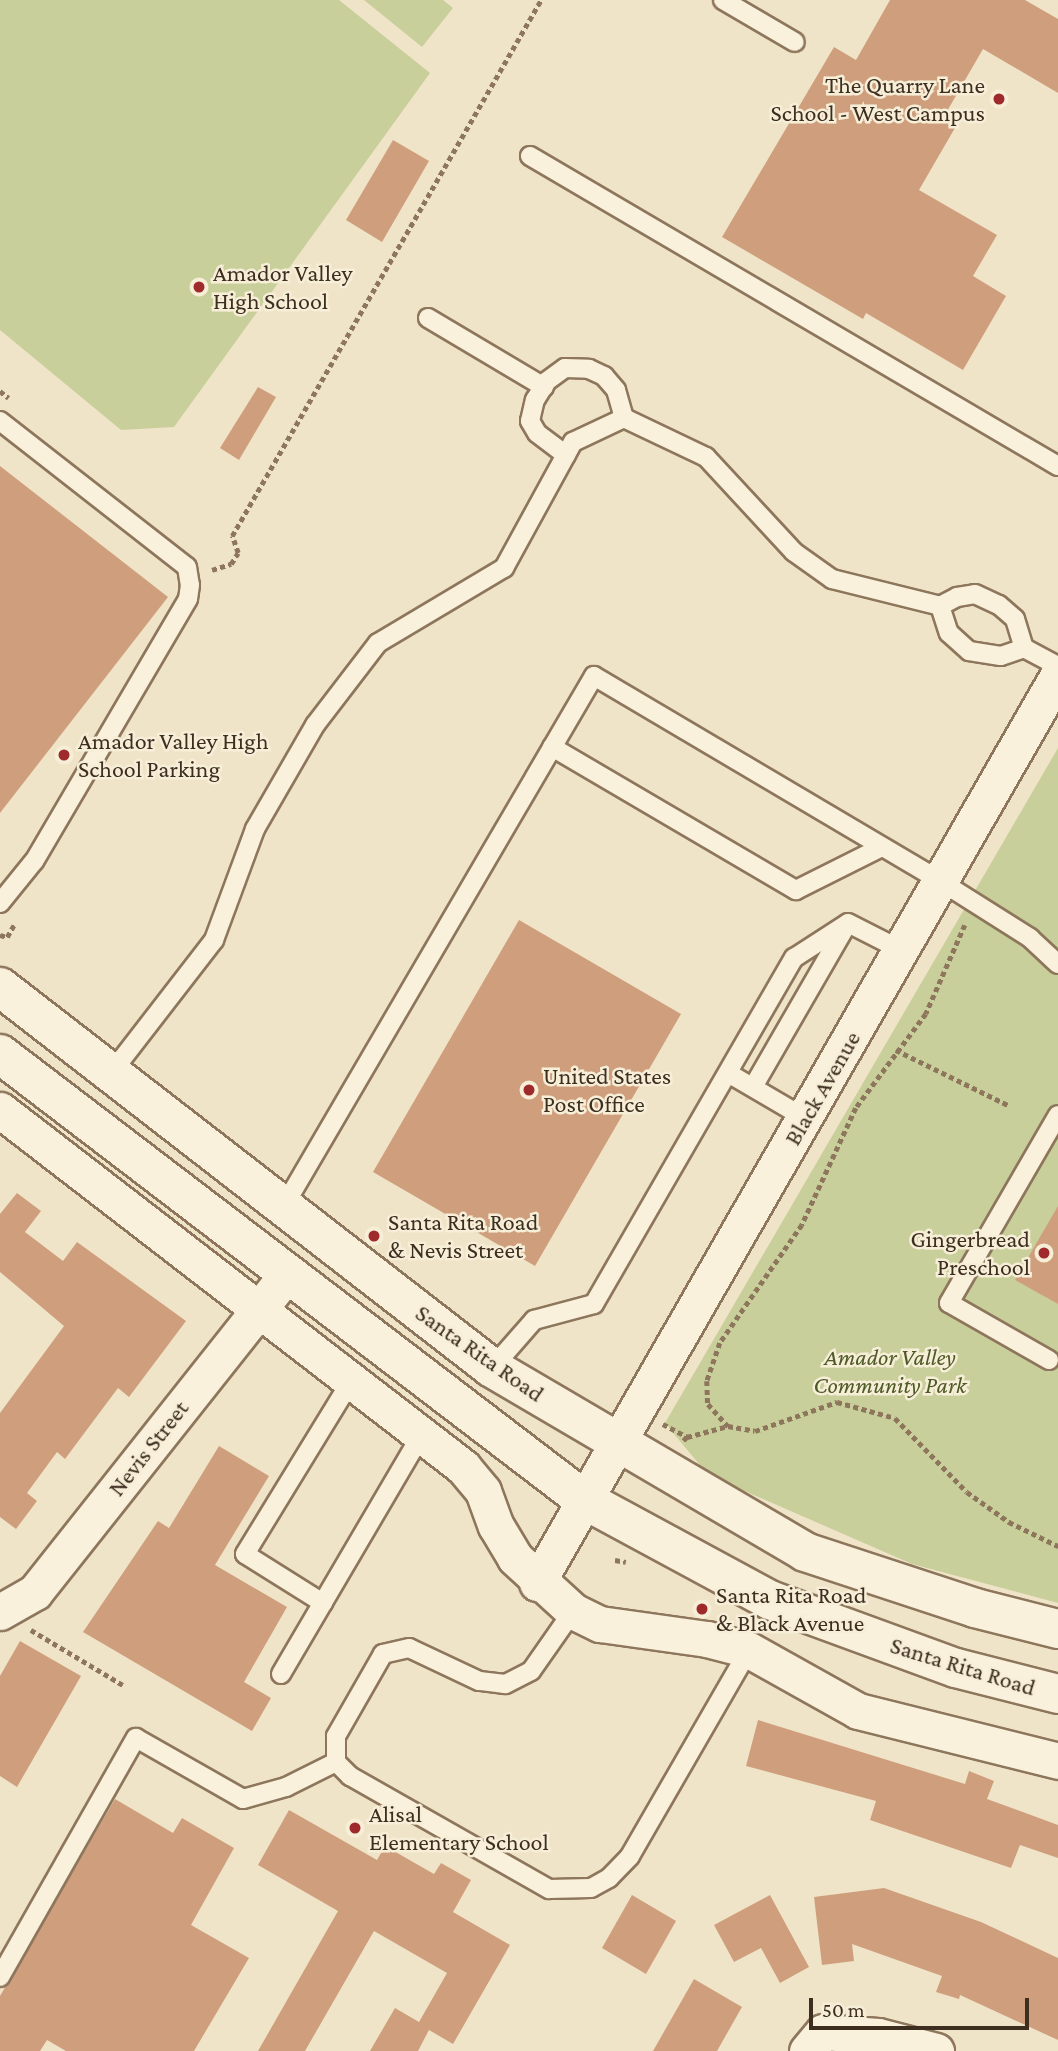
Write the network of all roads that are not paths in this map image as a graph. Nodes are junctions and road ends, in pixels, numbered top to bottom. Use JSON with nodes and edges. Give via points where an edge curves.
{"nodes":[{"id":1,"x":723,"y":0,"type":"edge"},
{"id":2,"x":795,"y":42,"type":"dead end"},
{"id":3,"x":530,"y":156,"type":"dead end"},
{"id":4,"x":428,"y":318,"type":"dead end"},
{"id":5,"x":544,"y":387,"type":"junction"},
{"id":6,"x":624,"y":418,"type":"junction"},
{"id":7,"x":0,"y":421,"type":"edge"},
{"id":8,"x":566,"y":455,"type":"junction"},
{"id":9,"x":1058,"y":466,"type":"edge"},
{"id":10,"x":940,"y":606,"type":"junction"},
{"id":11,"x":1024,"y":648,"type":"junction"},
{"id":12,"x":1058,"y":666,"type":"edge"},
{"id":13,"x":1058,"y":675,"type":"edge"},
{"id":14,"x":552,"y":747,"type":"junction"},
{"id":15,"x":882,"y":847,"type":"junction"},
{"id":16,"x":940,"y":881,"type":"junction"},
{"id":17,"x":0,"y":903,"type":"edge"},
{"id":18,"x":848,"y":923,"type":"junction"},
{"id":19,"x":901,"y":950,"type":"junction"},
{"id":20,"x":1058,"y":964,"type":"edge"},
{"id":21,"x":0,"y":987,"type":"edge"},
{"id":22,"x":0,"y":1054,"type":"edge"},
{"id":23,"x":112,"y":1072,"type":"junction"},
{"id":24,"x":728,"y":1073,"type":"junction"},
{"id":25,"x":753,"y":1087,"type":"junction"},
{"id":26,"x":0,"y":1110,"type":"edge"},
{"id":27,"x":78,"y":1115,"type":"junction"},
{"id":28,"x":1058,"y":1115,"type":"edge"},
{"id":29,"x":805,"y":1118,"type":"junction"},
{"id":30,"x":284,"y":1206,"type":"junction"},
{"id":31,"x":287,"y":1274,"type":"junction"},
{"id":32,"x":258,"y":1309,"type":"junction"},
{"id":33,"x":1049,"y":1360,"type":"dead end"},
{"id":34,"x":492,"y":1368,"type":"junction"},
{"id":35,"x":351,"y":1381,"type":"junction"},
{"id":36,"x":421,"y":1435,"type":"junction"},
{"id":37,"x":619,"y":1444,"type":"junction"},
{"id":38,"x":583,"y":1499,"type":"junction"},
{"id":39,"x":537,"y":1583,"type":"junction"},
{"id":40,"x":323,"y":1603,"type":"junction"},
{"id":41,"x":573,"y":1611,"type":"junction"},
{"id":42,"x":12,"y":1619,"type":"edge"},
{"id":43,"x":1058,"y":1629,"type":"edge"},
{"id":44,"x":749,"y":1650,"type":"junction"},
{"id":45,"x":281,"y":1674,"type":"dead end"},
{"id":46,"x":1058,"y":1694,"type":"edge"},
{"id":47,"x":1058,"y":1761,"type":"edge"},
{"id":48,"x":336,"y":1762,"type":"junction"},
{"id":49,"x":0,"y":1977,"type":"edge"},
{"id":50,"x":807,"y":2051,"type":"edge"},
{"id":51,"x":936,"y":2051,"type":"edge"}],
"edges":[{"from":1,"to":2,"type":"lane"},
{"from":3,"to":9,"type":"lane"},
{"from":4,"to":5,"type":"lane"},
{"from":5,"to":6,"type":"lane","via":[[565,368],[589,369],[616,390]]},
{"from":5,"to":8,"type":"lane","via":[[530,421],[537,433]]},
{"from":6,"to":8,"type":"lane","via":[[573,442]]},
{"from":6,"to":10,"type":"lane","via":[[706,457],[794,552],[832,579]]},
{"from":7,"to":17,"type":"lane","via":[[187,568],[190,585],[188,599],[34,861]]},
{"from":8,"to":23,"type":"lane","via":[[504,568],[378,643],[315,725],[255,829],[214,940]]},
{"from":10,"to":11,"type":"lane","via":[[949,633],[970,651],[1001,656]]},
{"from":10,"to":11,"type":"lane","via":[[975,594],[999,605],[1015,620]]},
{"from":11,"to":12,"type":"lane"},
{"from":13,"to":16,"type":"street","name":"Black Avenue"},
{"from":14,"to":15,"type":"lane","via":[[796,890]]},
{"from":14,"to":15,"type":"lane","via":[[594,676]]},
{"from":14,"to":30,"type":"lane"},
{"from":15,"to":16,"type":"lane"},
{"from":16,"to":19,"type":"street","name":"Black Avenue"},
{"from":16,"to":20,"type":"lane","via":[[1030,938]]},
{"from":18,"to":19,"type":"lane"},
{"from":18,"to":24,"type":"lane","via":[[794,958]]},
{"from":18,"to":25,"type":"lane"},
{"from":19,"to":29,"type":"street","name":"Black Avenue"},
{"from":21,"to":23,"type":"main road","name":"Santa Rita Road"},
{"from":22,"to":27,"type":"main road","name":"Santa Rita Road"},
{"from":23,"to":27,"type":"main road"},
{"from":23,"to":30,"type":"main road","name":"Santa Rita Road"},
{"from":24,"to":25,"type":"lane"},
{"from":24,"to":34,"type":"lane","via":[[594,1304],[534,1320]]},
{"from":25,"to":29,"type":"lane"},
{"from":26,"to":32,"type":"street"},
{"from":27,"to":31,"type":"main road","name":"Santa Rita Road"},
{"from":28,"to":33,"type":"lane","via":[[949,1303]]},
{"from":29,"to":37,"type":"street","name":"Black Avenue"},
{"from":30,"to":34,"type":"main road","name":"Santa Rita Road"},
{"from":31,"to":32,"type":"street","name":"Nevis Street"},
{"from":31,"to":38,"type":"main road","name":"Santa Rita Road"},
{"from":32,"to":35,"type":"street"},
{"from":32,"to":42,"type":"street","name":"Nevis Street"},
{"from":34,"to":37,"type":"main road","name":"Santa Rita Road"},
{"from":35,"to":36,"type":"street"},
{"from":35,"to":40,"type":"lane","via":[[245,1555]]},
{"from":36,"to":39,"type":"street","via":[[463,1467],[483,1491],[496,1526]]},
{"from":36,"to":40,"type":"lane"},
{"from":37,"to":38,"type":"street","name":"Black Avenue"},
{"from":37,"to":43,"type":"main road","name":"Santa Rita Road","via":[[805,1552],[975,1608]]},
{"from":38,"to":39,"type":"street","name":"Black Avenue"},
{"from":38,"to":46,"type":"main road","name":"Santa Rita Road","via":[[770,1600],[956,1668]]},
{"from":39,"to":41,"type":"street"},
{"from":40,"to":45,"type":"lane"},
{"from":41,"to":44,"type":"street","via":[[600,1624],[707,1639]]},
{"from":41,"to":48,"type":"lane","via":[[531,1671],[505,1684],[479,1681],[409,1648],[383,1654],[336,1736]]},
{"from":44,"to":47,"type":"street","via":[[858,1711]]},
{"from":44,"to":48,"type":"lane","via":[[630,1856],[609,1878],[591,1888],[549,1889],[350,1776]]},
{"from":48,"to":49,"type":"lane","via":[[286,1787],[243,1799],[136,1738]]},
{"from":50,"to":51,"type":"street","via":[[823,2032],[878,2036]]}]}
